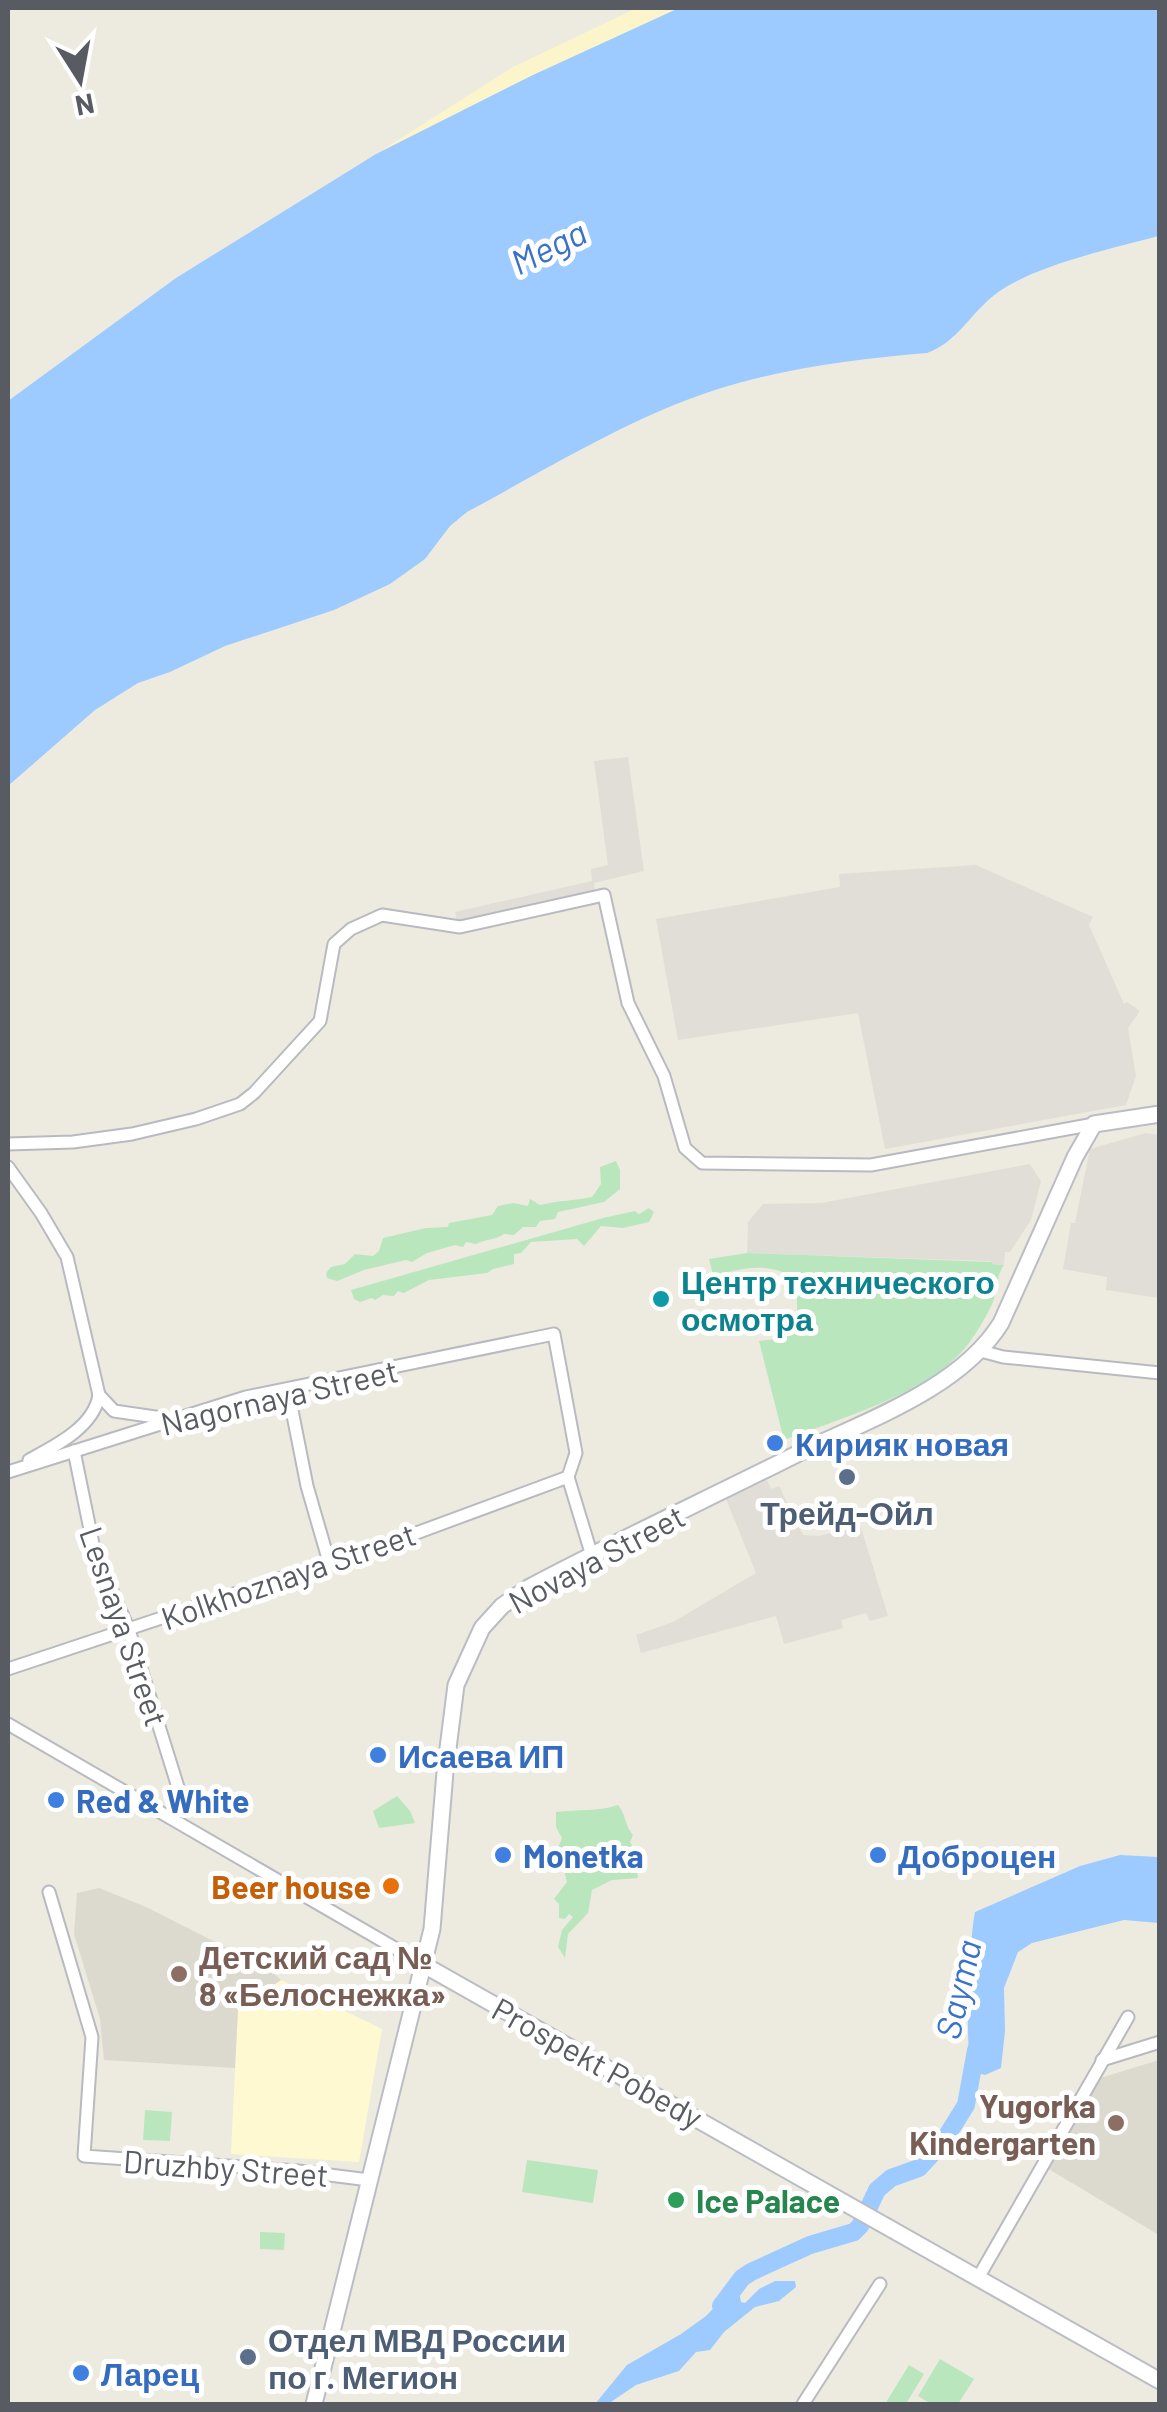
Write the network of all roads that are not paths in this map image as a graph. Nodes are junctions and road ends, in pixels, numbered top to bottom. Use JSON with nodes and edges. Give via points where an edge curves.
{"nodes":[{"id":1,"x":1160,"y":1114,"type":"edge"},
{"id":2,"x":1094,"y":1124,"type":"junction"},
{"id":3,"x":8,"y":1144,"type":"edge"},
{"id":4,"x":8,"y":1167,"type":"edge"},
{"id":5,"x":981,"y":1351,"type":"junction"},
{"id":6,"x":1160,"y":1373,"type":"edge"},
{"id":7,"x":288,"y":1390,"type":"junction"},
{"id":8,"x":99,"y":1394,"type":"junction"},
{"id":9,"x":172,"y":1419,"type":"junction"},
{"id":10,"x":74,"y":1451,"type":"junction"},
{"id":11,"x":8,"y":1472,"type":"edge"},
{"id":12,"x":568,"y":1477,"type":"junction"},
{"id":13,"x":592,"y":1556,"type":"junction"},
{"id":14,"x":330,"y":1562,"type":"junction"},
{"id":15,"x":128,"y":1630,"type":"junction"},
{"id":16,"x":8,"y":1669,"type":"edge"},
{"id":17,"x":8,"y":1724,"type":"edge"},
{"id":18,"x":182,"y":1800,"type":"dead end"},
{"id":19,"x":50,"y":1892,"type":"dead end"},
{"id":20,"x":424,"y":1965,"type":"junction"},
{"id":21,"x":1128,"y":2017,"type":"dead end"},
{"id":22,"x":1160,"y":2042,"type":"edge"},
{"id":23,"x":1102,"y":2060,"type":"junction"},
{"id":24,"x":369,"y":2180,"type":"junction"},
{"id":25,"x":978,"y":2278,"type":"junction"},
{"id":26,"x":880,"y":2284,"type":"dead end"},
{"id":27,"x":1160,"y":2381,"type":"edge"},
{"id":28,"x":314,"y":2404,"type":"edge"},
{"id":29,"x":802,"y":2404,"type":"edge"}],
"edges":[{"from":1,"to":2,"type":"street"},
{"from":2,"to":3,"type":"street","via":[[872,1165],[697,1160],[682,1142],[664,1076],[628,1003],[604,896],[460,927],[391,915],[370,918],[334,944],[320,1021],[240,1104],[132,1134]]},
{"from":2,"to":5,"type":"street","name":"Novaya Street","via":[[1014,1299]]},
{"from":4,"to":8,"type":"street","via":[[67,1257]]},
{"from":5,"to":6,"type":"street"},
{"from":5,"to":13,"type":"street","name":"Novaya Street","via":[[915,1395]]},
{"from":7,"to":9,"type":"street","name":"Nagornaya Street"},
{"from":7,"to":12,"type":"street","name":"Nagornaya Street","via":[[554,1334],[576,1453]]},
{"from":7,"to":14,"type":"street"},
{"from":8,"to":9,"type":"street","via":[[114,1411]]},
{"from":8,"to":11,"type":"street","via":[[94,1411],[71,1434]]},
{"from":9,"to":10,"type":"street","name":"Nagornaya Street"},
{"from":10,"to":11,"type":"street","name":"Nagornaya Street"},
{"from":10,"to":15,"type":"street","name":"Lesnaya Street","via":[[94,1549]]},
{"from":12,"to":13,"type":"street"},
{"from":12,"to":14,"type":"street","name":"Kolkhoznaya Street"},
{"from":13,"to":20,"type":"street","name":"Novaya Street","via":[[502,1606],[467,1656],[452,1704]]},
{"from":14,"to":15,"type":"street","name":"Kolkhoznaya Street"},
{"from":15,"to":16,"type":"street","name":"Kolkhoznaya Street"},
{"from":15,"to":18,"type":"street","name":"Lesnaya Street"},
{"from":17,"to":20,"type":"street","name":"Prospekt Pobedy"},
{"from":19,"to":24,"type":"street","name":"Druzhby Street","via":[[92,2036],[84,2156]]},
{"from":20,"to":24,"type":"street","name":"Novaya Street"},
{"from":20,"to":25,"type":"street","name":"Prospekt Pobedy"},
{"from":21,"to":23,"type":"street"},
{"from":22,"to":23,"type":"street"},
{"from":23,"to":25,"type":"street"},
{"from":24,"to":28,"type":"street","name":"Novaya Street"},
{"from":25,"to":27,"type":"street"},
{"from":26,"to":29,"type":"street"}]}
